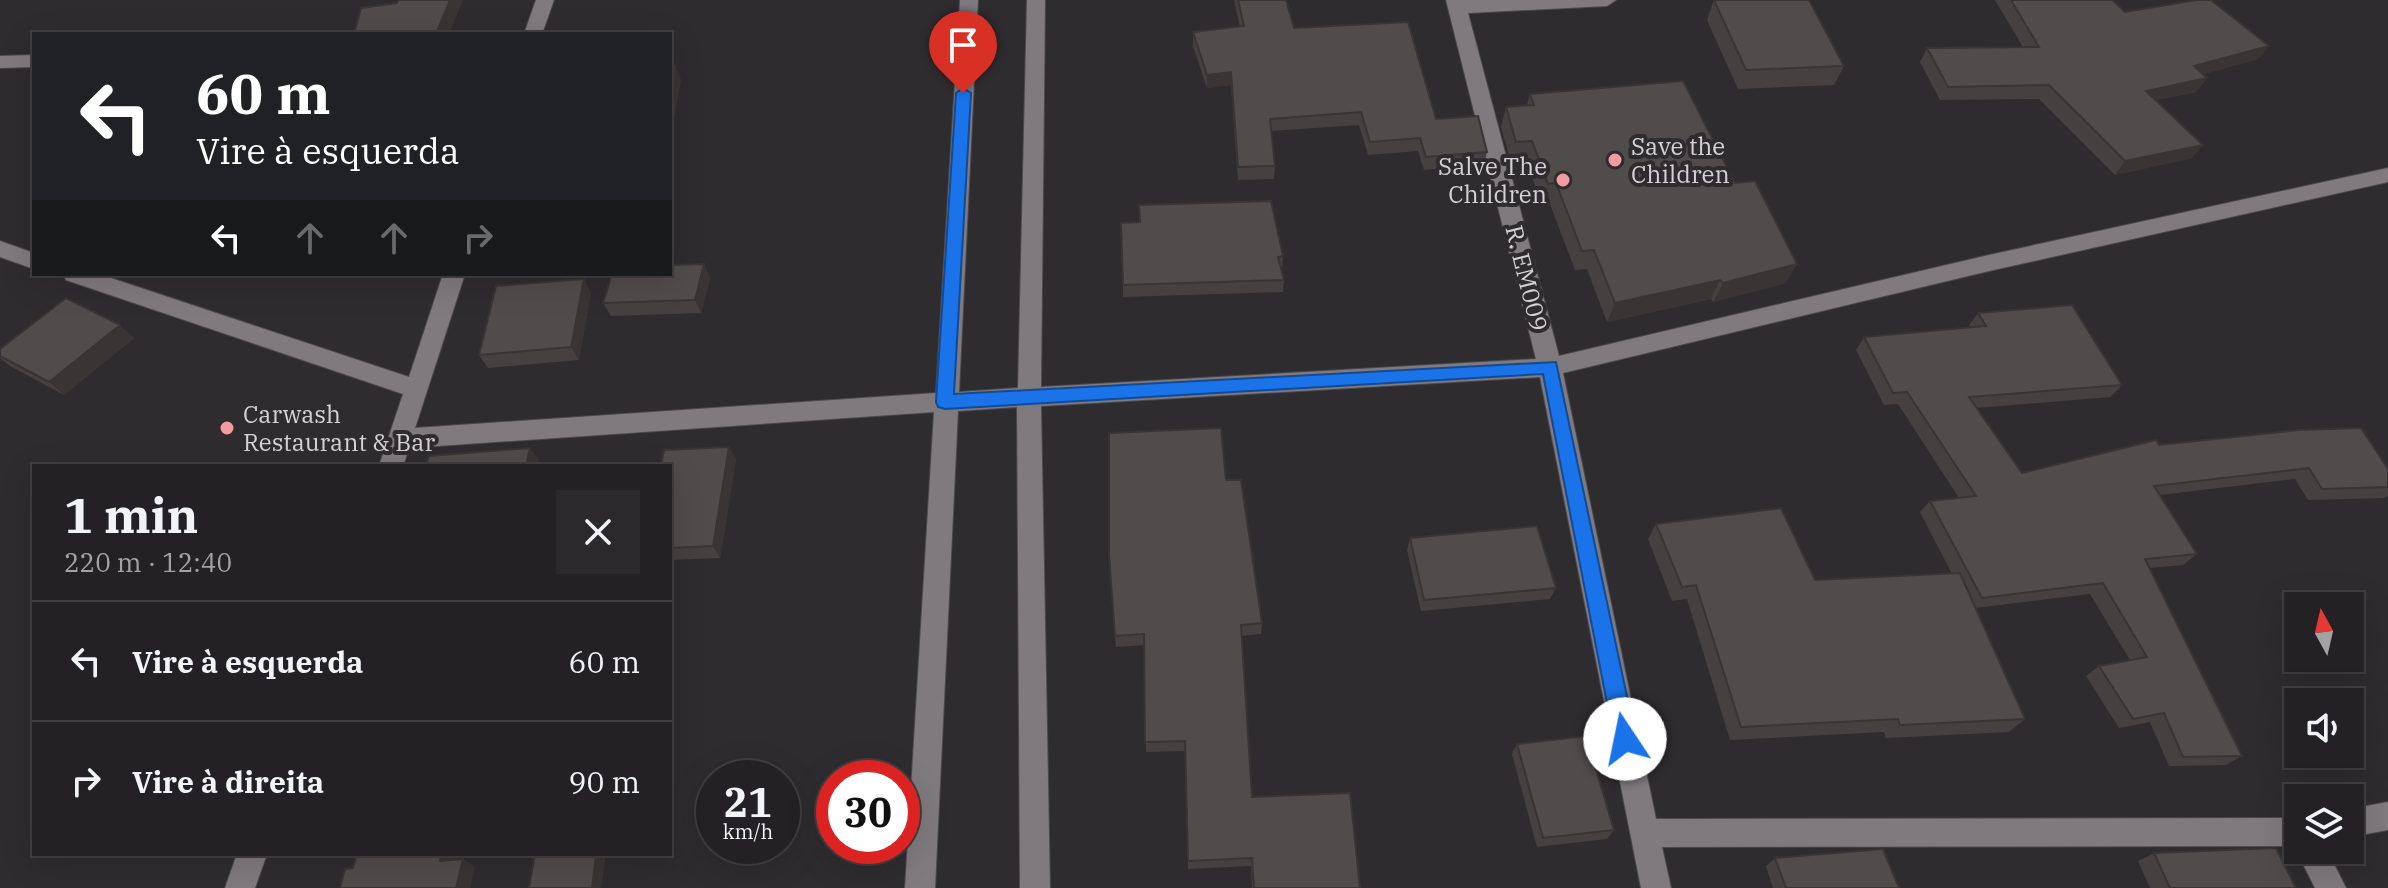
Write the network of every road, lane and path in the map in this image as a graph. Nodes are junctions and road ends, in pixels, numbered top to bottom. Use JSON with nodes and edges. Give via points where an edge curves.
{"nodes":[{"id":1,"x":545,"y":0,"type":"edge"},
{"id":2,"x":969,"y":0,"type":"edge"},
{"id":3,"x":1036,"y":0,"type":"edge"},
{"id":4,"x":1607,"y":0,"type":"edge"},
{"id":5,"x":1456,"y":4,"type":"edge"},
{"id":6,"x":534,"y":32,"type":"edge"},
{"id":7,"x":32,"y":61,"type":"edge"},
{"id":8,"x":0,"y":62,"type":"edge"},
{"id":9,"x":2388,"y":175,"type":"edge"},
{"id":10,"x":0,"y":249,"type":"edge"},
{"id":11,"x":32,"y":260,"type":"edge"},
{"id":12,"x":80,"y":276,"type":"edge"},
{"id":13,"x":453,"y":276,"type":"edge"},
{"id":14,"x":1550,"y":367,"type":"junction"},
{"id":15,"x":416,"y":389,"type":"junction"},
{"id":16,"x":1029,"y":399,"type":"junction"},
{"id":17,"x":945,"y":402,"type":"junction"},
{"id":18,"x":401,"y":439,"type":"junction"},
{"id":19,"x":392,"y":464,"type":"edge"},
{"id":20,"x":2388,"y":816,"type":"edge"},
{"id":21,"x":2364,"y":820,"type":"edge"},
{"id":22,"x":2284,"y":832,"type":"edge"},
{"id":23,"x":1644,"y":833,"type":"junction"},
{"id":24,"x":251,"y":856,"type":"edge"},
{"id":25,"x":2318,"y":864,"type":"edge"},
{"id":26,"x":240,"y":888,"type":"edge"},
{"id":27,"x":920,"y":888,"type":"edge"},
{"id":28,"x":1035,"y":888,"type":"edge"},
{"id":29,"x":1656,"y":888,"type":"edge"},
{"id":30,"x":2331,"y":888,"type":"edge"}],
"edges":[{"from":1,"to":6,"type":"street"},
{"from":2,"to":17,"type":"street"},
{"from":3,"to":16,"type":"street"},
{"from":4,"to":5,"type":"street"},
{"from":5,"to":14,"type":"street","name":"R. EM009"},
{"from":7,"to":8,"type":"street"},
{"from":9,"to":14,"type":"street"},
{"from":10,"to":11,"type":"street"},
{"from":12,"to":15,"type":"street"},
{"from":13,"to":15,"type":"street"},
{"from":14,"to":16,"type":"street"},
{"from":14,"to":23,"type":"street","name":"R. EM009"},
{"from":15,"to":18,"type":"street"},
{"from":16,"to":17,"type":"street"},
{"from":16,"to":28,"type":"street"},
{"from":17,"to":18,"type":"street"},
{"from":17,"to":27,"type":"street"},
{"from":18,"to":19,"type":"street"},
{"from":20,"to":21,"type":"street"},
{"from":22,"to":23,"type":"street"},
{"from":23,"to":29,"type":"street","name":"R. EM009"},
{"from":24,"to":26,"type":"street"},
{"from":25,"to":30,"type":"street"}]}
